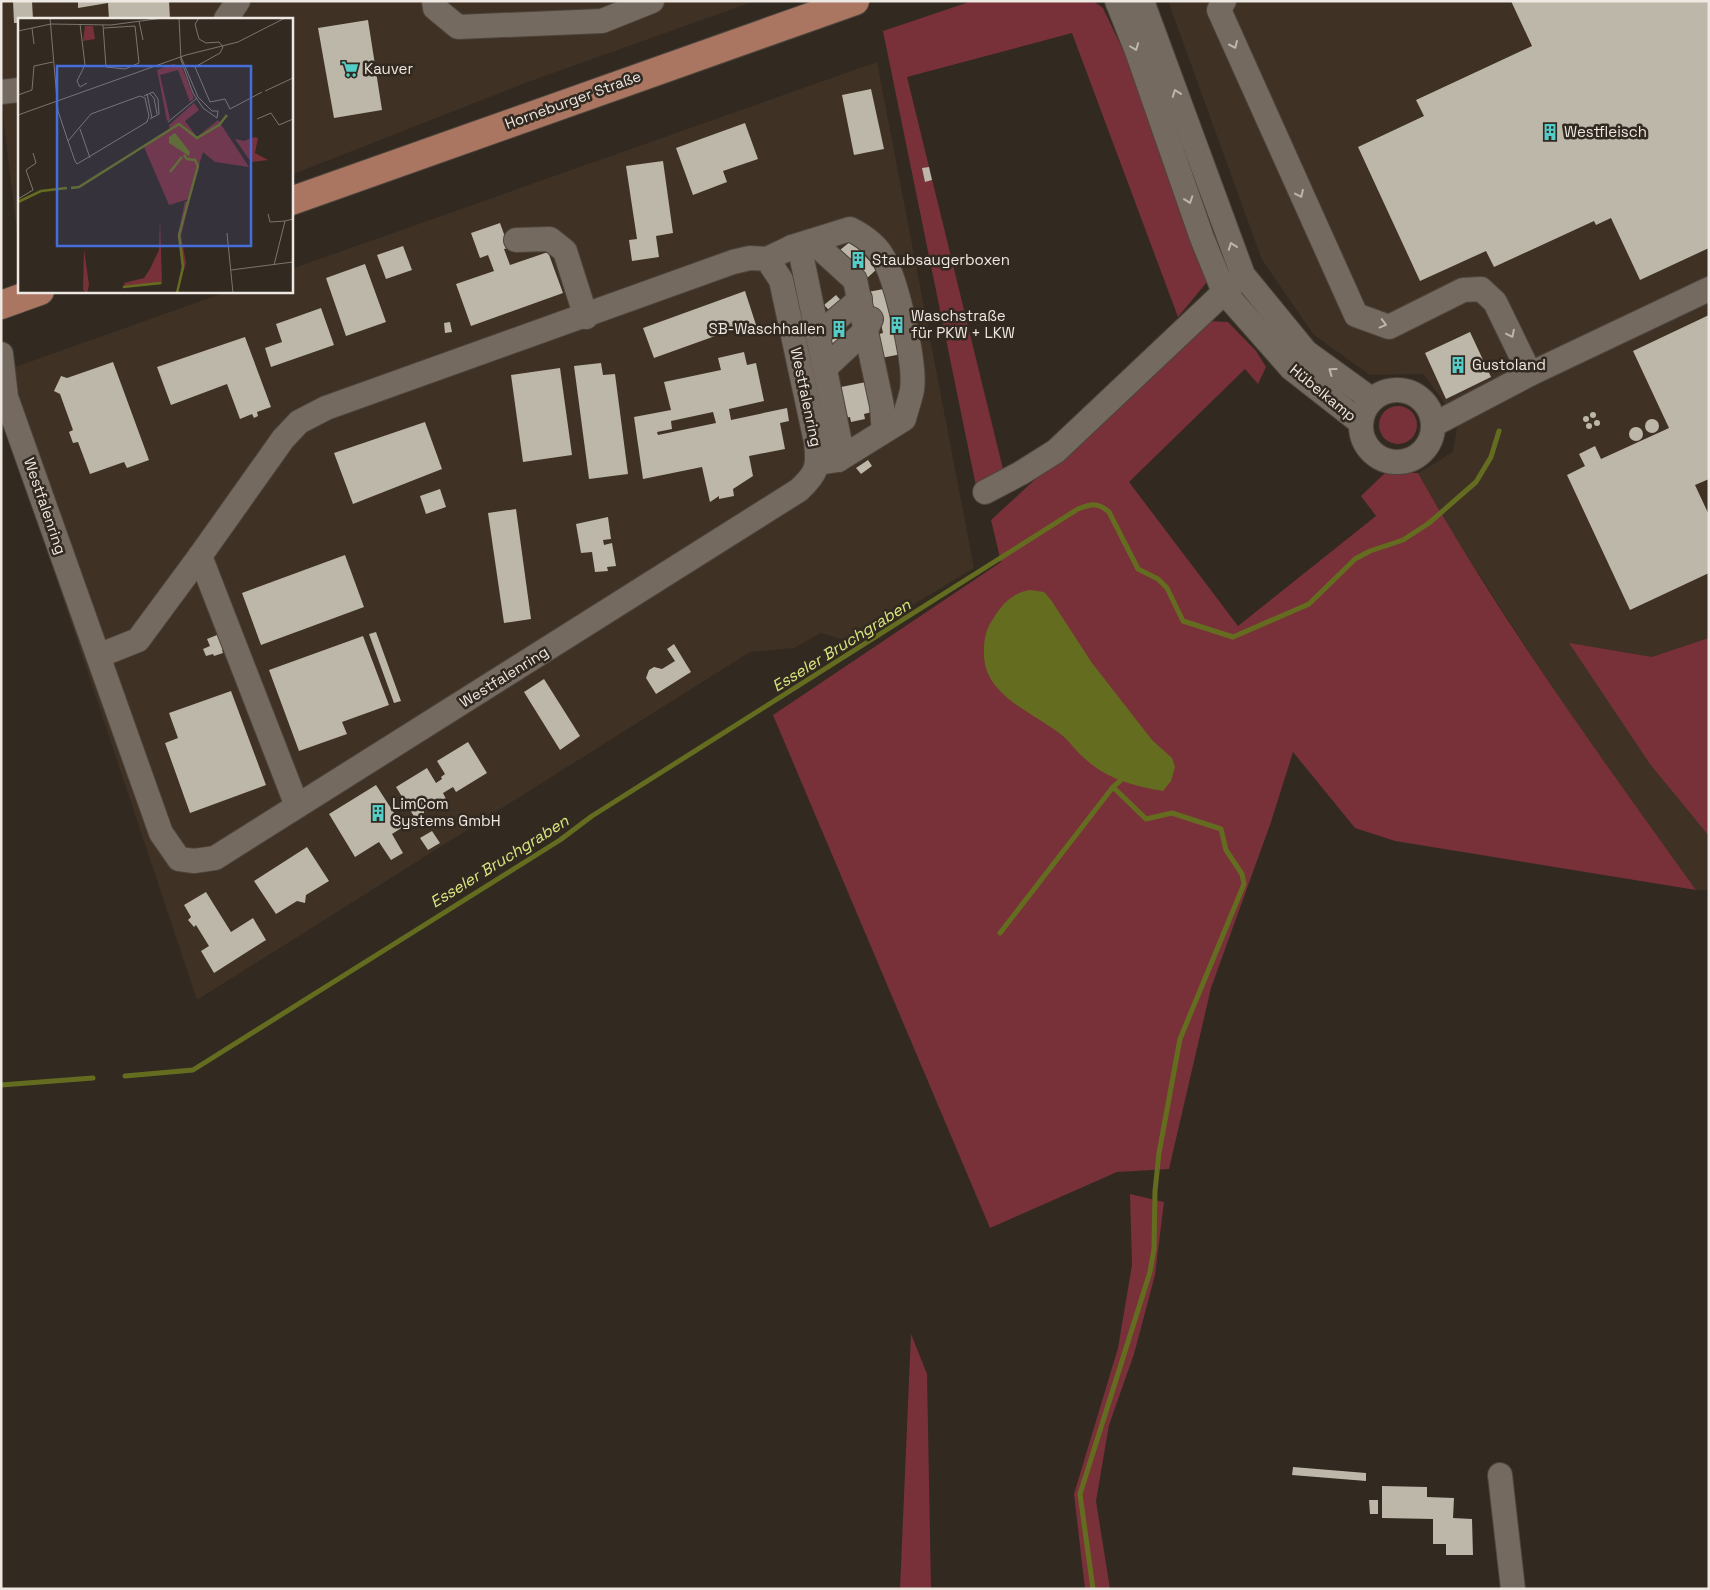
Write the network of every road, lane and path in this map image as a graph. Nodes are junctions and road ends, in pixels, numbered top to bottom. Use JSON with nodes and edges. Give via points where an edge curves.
{"nodes":[{"id":1,"x":238,"y":1,"type":"edge"},
{"id":2,"x":434,"y":1,"type":"edge"},
{"id":3,"x":652,"y":1,"type":"edge"},
{"id":4,"x":855,"y":1,"type":"edge"},
{"id":5,"x":1117,"y":1,"type":"edge"},
{"id":6,"x":1142,"y":1,"type":"edge"},
{"id":7,"x":1224,"y":1,"type":"edge"},
{"id":8,"x":227,"y":18,"type":"edge"},
{"id":9,"x":18,"y":90,"type":"edge"},
{"id":10,"x":1,"y":92,"type":"edge"},
{"id":11,"x":292,"y":201,"type":"edge"},
{"id":12,"x":516,"y":240,"type":"dead end"},
{"id":13,"x":802,"y":244,"type":"junction"},
{"id":14,"x":767,"y":260,"type":"junction"},
{"id":15,"x":1242,"y":275,"type":"junction"},
{"id":16,"x":1709,"y":289,"type":"edge"},
{"id":17,"x":37,"y":292,"type":"edge"},
{"id":18,"x":1224,"y":292,"type":"junction"},
{"id":19,"x":1,"y":305,"type":"edge"},
{"id":20,"x":862,"y":309,"type":"junction"},
{"id":21,"x":586,"y":317,"type":"junction"},
{"id":22,"x":822,"y":351,"type":"junction"},
{"id":23,"x":1,"y":354,"type":"edge"},
{"id":24,"x":1298,"y":360,"type":"junction"},
{"id":25,"x":1530,"y":374,"type":"junction"},
{"id":26,"x":1371,"y":400,"type":"junction"},
{"id":27,"x":1360,"y":422,"type":"junction"},
{"id":28,"x":1433,"y":425,"type":"junction"},
{"id":29,"x":883,"y":427,"type":"junction"},
{"id":30,"x":828,"y":462,"type":"junction"},
{"id":31,"x":985,"y":492,"type":"dead end"},
{"id":32,"x":200,"y":556,"type":"junction"},
{"id":33,"x":98,"y":656,"type":"junction"},
{"id":34,"x":296,"y":806,"type":"junction"},
{"id":35,"x":1500,"y":1475,"type":"dead end"},
{"id":36,"x":1513,"y":1589,"type":"edge"}],
"edges":[{"from":1,"to":8,"type":"street"},
{"from":2,"to":3,"type":"street","via":[[436,8],[458,27],[602,21]]},
{"from":4,"to":11,"type":"main road","name":"Horneburger Straße"},
{"from":5,"to":18,"type":"street","name":"Hübelkamp","one_way":true},
{"from":15,"to":6,"type":"street","name":"Hübelkamp","one_way":true},
{"from":7,"to":25,"type":"street","one_way":true,"via":[[1219,10],[1356,315],[1390,327],[1463,290],[1481,289],[1495,302]]},
{"from":9,"to":10,"type":"street"},
{"from":12,"to":21,"type":"street","via":[[550,239],[565,251]]},
{"from":13,"to":14,"type":"street"},
{"from":13,"to":20,"type":"street"},
{"from":13,"to":22,"type":"street","via":[[801,254]]},
{"from":13,"to":29,"type":"street","via":[[850,229],[866,237],[884,258],[895,286],[909,352],[912,388],[904,420]]},
{"from":14,"to":21,"type":"street","via":[[750,258],[733,262]]},
{"from":14,"to":30,"type":"street","name":"Westfalenring","via":[[781,280],[816,442]]},
{"from":15,"to":18,"type":"street"},
{"from":15,"to":24,"type":"street","name":"Hübelkamp"},
{"from":16,"to":25,"type":"street"},
{"from":17,"to":19,"type":"main road"},
{"from":18,"to":24,"type":"street","name":"Hübelkamp"},
{"from":18,"to":31,"type":"street","via":[[1056,451]]},
{"from":20,"to":22,"type":"street"},
{"from":20,"to":22,"type":"street"},
{"from":20,"to":29,"type":"street","via":[[882,406]]},
{"from":21,"to":32,"type":"street","via":[[326,408],[299,422],[283,439]]},
{"from":22,"to":30,"type":"street","via":[[840,443]]},
{"from":23,"to":33,"type":"street","name":"Westfalenring","via":[[6,397]]},
{"from":26,"to":24,"type":"street","name":"Hübelkamp","one_way":true},
{"from":24,"to":27,"type":"street","name":"Hübelkamp"},
{"from":25,"to":28,"type":"street"},
{"from":26,"to":27,"type":"street"},
{"from":26,"to":28,"type":"street","name":"Hübelkamp","via":[[1390,390],[1411,392],[1427,405]]},
{"from":27,"to":28,"type":"street","name":"Hübelkamp","via":[[1361,435],[1367,447],[1376,456],[1395,462],[1422,452],[1428,444]]},
{"from":29,"to":30,"type":"street"},
{"from":30,"to":34,"type":"street","name":"Westfalenring","via":[[799,490]]},
{"from":32,"to":33,"type":"street","via":[[138,640]]},
{"from":32,"to":34,"type":"street"},
{"from":33,"to":34,"type":"street","name":"Westfalenring","via":[[161,833],[179,859],[215,858]]},
{"from":35,"to":36,"type":"street"}]}
